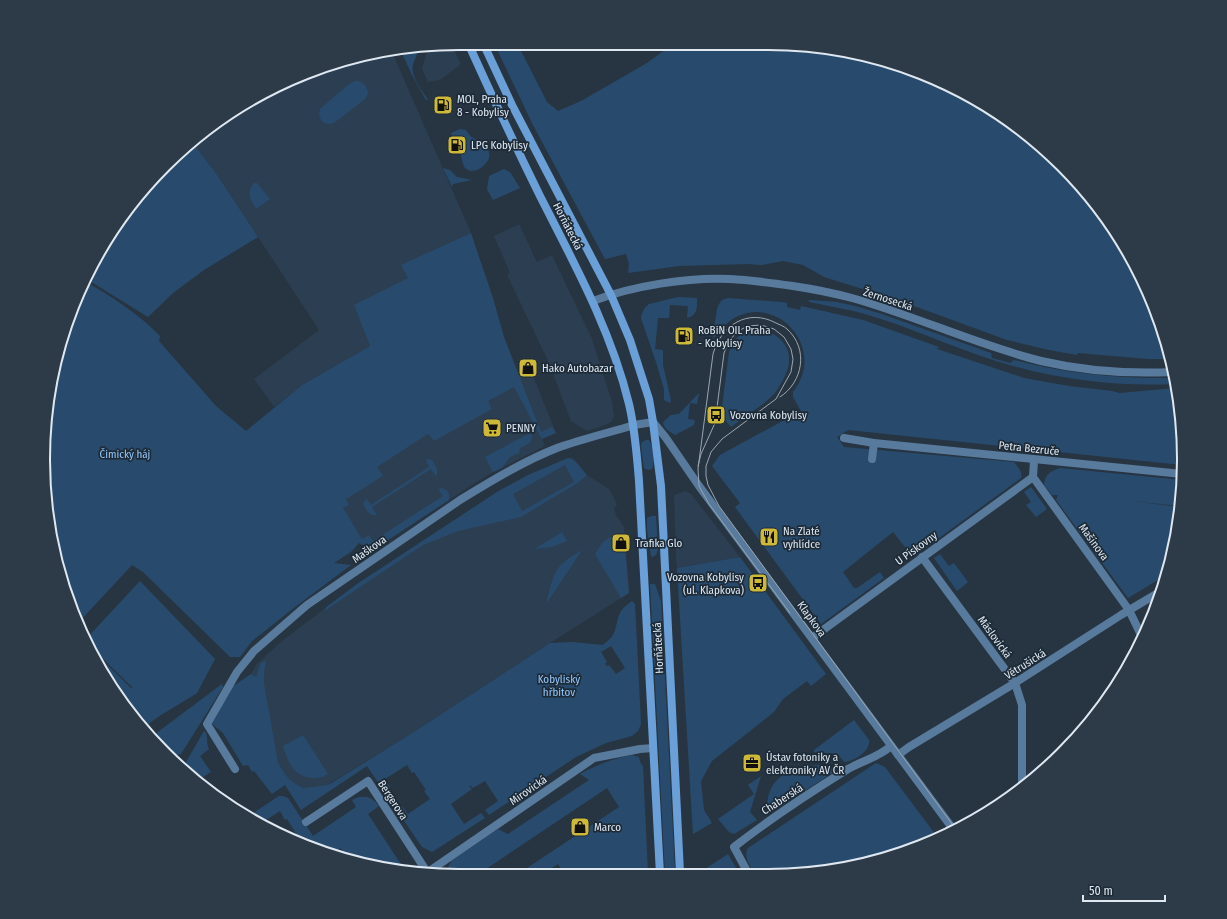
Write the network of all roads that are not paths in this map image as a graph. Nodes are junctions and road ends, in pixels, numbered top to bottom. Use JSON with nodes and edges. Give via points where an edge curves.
{"nodes":[{"id":1,"x":471,"y":50,"type":"edge"},
{"id":2,"x":486,"y":50,"type":"edge"},
{"id":3,"x":611,"y":294,"type":"junction"},
{"id":4,"x":593,"y":301,"type":"junction"},
{"id":5,"x":1167,"y":372,"type":"edge"},
{"id":6,"x":653,"y":422,"type":"junction"},
{"id":7,"x":634,"y":425,"type":"junction"},
{"id":8,"x":844,"y":438,"type":"dead end"},
{"id":9,"x":874,"y":443,"type":"junction"},
{"id":10,"x":872,"y":459,"type":"dead end"},
{"id":11,"x":1034,"y":460,"type":"junction"},
{"id":12,"x":1176,"y":473,"type":"edge"},
{"id":13,"x":1033,"y":477,"type":"junction"},
{"id":14,"x":922,"y":557,"type":"junction"},
{"id":15,"x":1153,"y":596,"type":"edge"},
{"id":16,"x":1129,"y":610,"type":"junction"},
{"id":17,"x":1139,"y":631,"type":"edge"},
{"id":18,"x":812,"y":638,"type":"junction"},
{"id":19,"x":1015,"y":683,"type":"junction"},
{"id":20,"x":891,"y":746,"type":"junction"},
{"id":21,"x":653,"y":748,"type":"junction"},
{"id":22,"x":898,"y":755,"type":"junction"},
{"id":23,"x":235,"y":769,"type":"dead end"},
{"id":24,"x":1022,"y":780,"type":"edge"},
{"id":25,"x":306,"y":822,"type":"dead end"},
{"id":26,"x":951,"y":826,"type":"edge"},
{"id":27,"x":438,"y":866,"type":"joint"},
{"id":28,"x":422,"y":867,"type":"edge"},
{"id":29,"x":434,"y":868,"type":"edge"},
{"id":30,"x":660,"y":869,"type":"edge"},
{"id":31,"x":680,"y":869,"type":"edge"},
{"id":32,"x":746,"y":869,"type":"edge"}],
"edges":[{"from":1,"to":4,"type":"main road","name":"Horňátecká","via":[[522,160]]},
{"from":2,"to":3,"type":"main road","name":"Horňátecká","via":[[512,105]]},
{"from":3,"to":4,"type":"street","name":"Žernosecká"},
{"from":3,"to":5,"type":"street","name":"Žernosecká","via":[[705,280],[766,282],[852,298],[990,346],[1042,361],[1108,371]]},
{"from":3,"to":6,"type":"main road","name":"Horňátecká","via":[[640,369]]},
{"from":4,"to":7,"type":"main road","name":"Horňátecká","via":[[619,369]]},
{"from":6,"to":7,"type":"street"},
{"from":6,"to":18,"type":"street","name":"Klapkova"},
{"from":6,"to":31,"type":"main road","name":"Horňátecká","via":[[661,486]]},
{"from":7,"to":21,"type":"main road","name":"Horňátecká"},
{"from":7,"to":23,"type":"street","name":"Maškova","via":[[558,448],[484,485],[307,605],[254,651],[237,672],[206,724]]},
{"from":8,"to":9,"type":"street","name":"Petra Bezruče"},
{"from":9,"to":10,"type":"street"},
{"from":9,"to":11,"type":"street","name":"Petra Bezruče"},
{"from":11,"to":12,"type":"street","name":"Petra Bezruče"},
{"from":11,"to":13,"type":"street"},
{"from":13,"to":14,"type":"street","name":"U Pískovny"},
{"from":13,"to":16,"type":"street","name":"Mašínova"},
{"from":14,"to":18,"type":"street","name":"U Pískovny"},
{"from":14,"to":19,"type":"street","name":"Máslovická"},
{"from":15,"to":16,"type":"street","name":"Větrušická"},
{"from":16,"to":17,"type":"street","name":"Mašínova"},
{"from":16,"to":19,"type":"street","name":"Větrušická"},
{"from":18,"to":20,"type":"street","name":"Klapkova"},
{"from":19,"to":22,"type":"street","name":"Větrušická"},
{"from":19,"to":24,"type":"street","name":"Máslovická","via":[[1022,705]]},
{"from":20,"to":22,"type":"street","name":"Klapkova"},
{"from":20,"to":32,"type":"street","name":"Chaberská","via":[[849,768],[734,847]]},
{"from":21,"to":27,"type":"street","name":"Mirovická","via":[[594,758]]},
{"from":21,"to":30,"type":"main road","name":"Horňátecká"},
{"from":22,"to":26,"type":"street","name":"Klapkova"},
{"from":25,"to":28,"type":"street","name":"Bergerova","via":[[368,781]]},
{"from":27,"to":29,"type":"street","name":"Mirovická"}]}
